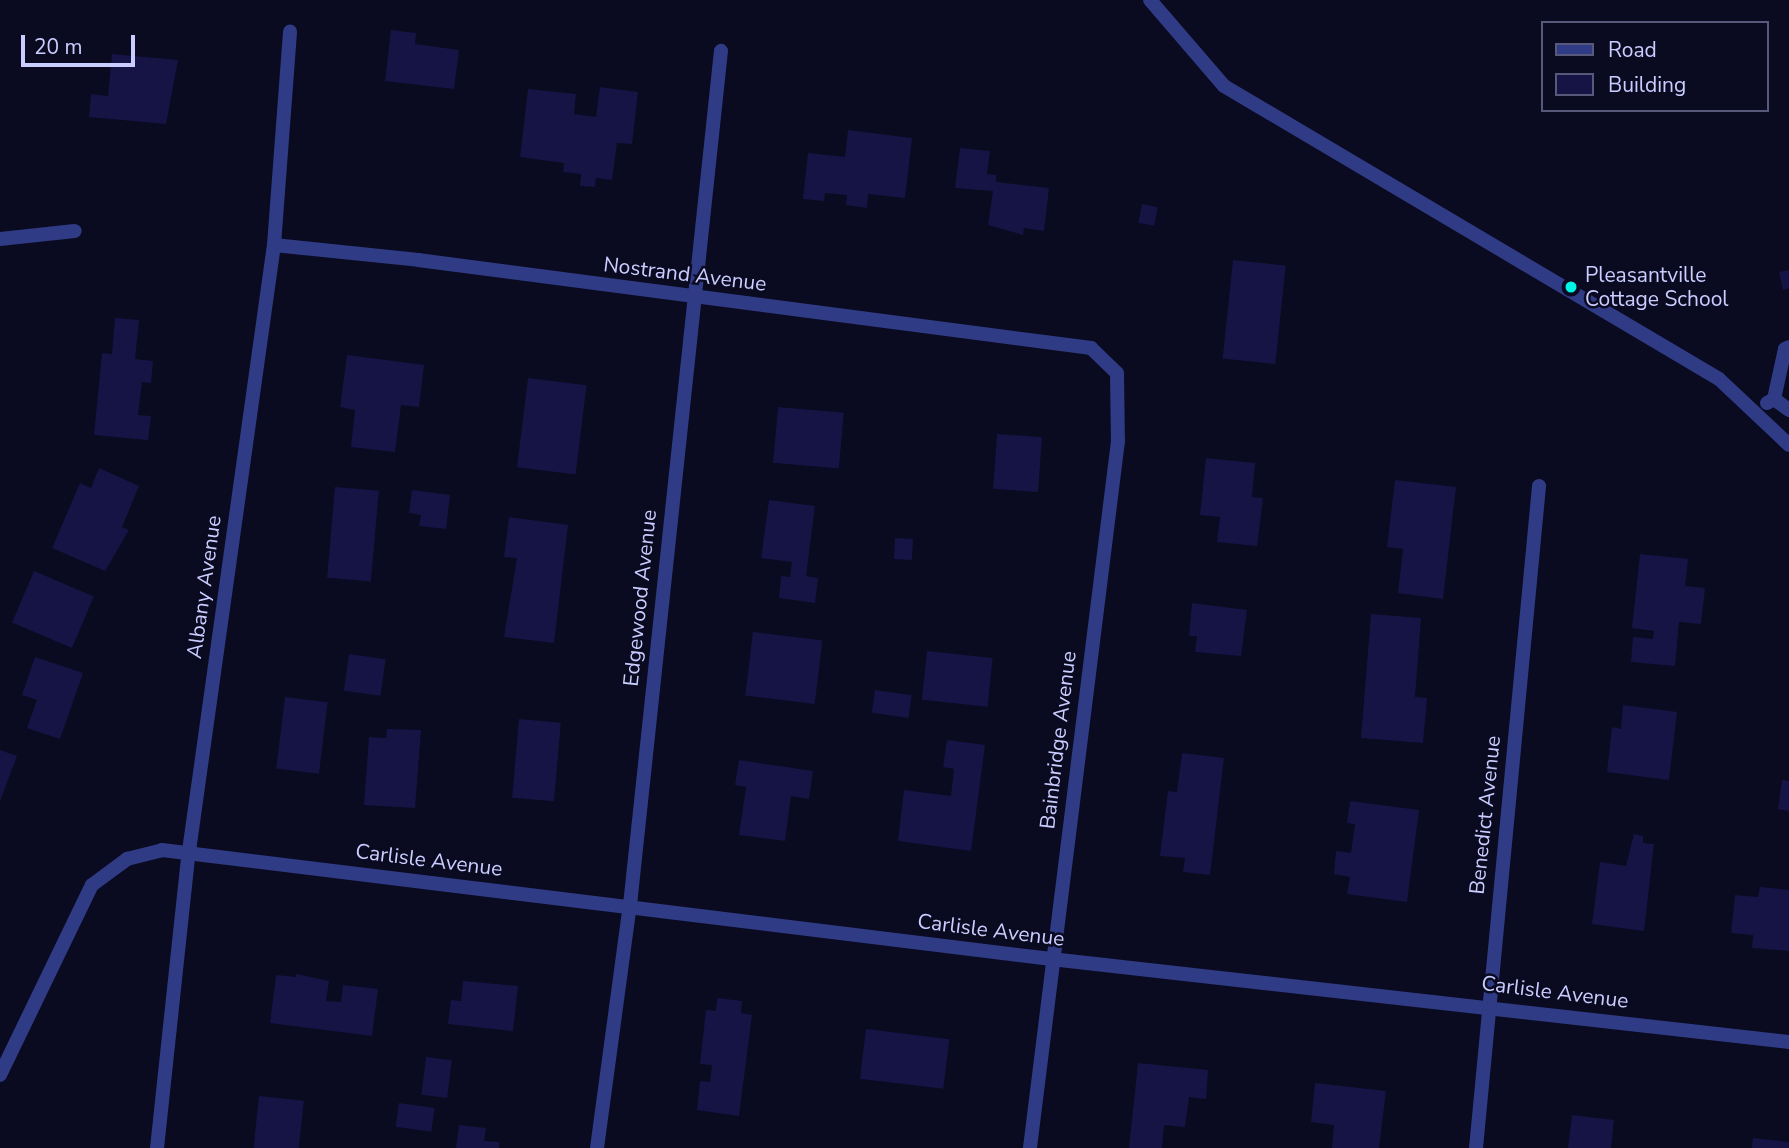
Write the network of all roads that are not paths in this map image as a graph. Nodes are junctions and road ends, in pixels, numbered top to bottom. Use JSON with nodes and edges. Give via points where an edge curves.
{"nodes":[{"id":1,"x":1150,"y":0,"type":"edge"},
{"id":2,"x":290,"y":32,"type":"dead end"},
{"id":3,"x":721,"y":51,"type":"dead end"},
{"id":4,"x":75,"y":231,"type":"dead end"},
{"id":5,"x":0,"y":239,"type":"edge"},
{"id":6,"x":274,"y":245,"type":"junction"},
{"id":7,"x":692,"y":297,"type":"junction"},
{"id":8,"x":1789,"y":347,"type":"edge"},
{"id":9,"x":1091,"y":348,"type":"joint"},
{"id":10,"x":1774,"y":399,"type":"junction"},
{"id":11,"x":1756,"y":409,"type":"junction"},
{"id":12,"x":1789,"y":410,"type":"edge"},
{"id":13,"x":1789,"y":445,"type":"edge"},
{"id":14,"x":1539,"y":486,"type":"dead end"},
{"id":15,"x":190,"y":851,"type":"junction"},
{"id":16,"x":629,"y":905,"type":"junction"},
{"id":17,"x":1051,"y":959,"type":"junction"},
{"id":18,"x":1488,"y":1005,"type":"junction"},
{"id":19,"x":1789,"y":1042,"type":"edge"},
{"id":20,"x":0,"y":1075,"type":"edge"},
{"id":21,"x":157,"y":1148,"type":"edge"},
{"id":22,"x":597,"y":1148,"type":"edge"},
{"id":23,"x":1030,"y":1148,"type":"edge"},
{"id":24,"x":1476,"y":1148,"type":"edge"}],
"edges":[{"from":1,"to":11,"type":"street","via":[[1224,86],[1719,379]]},
{"from":2,"to":6,"type":"street","name":"Albany Avenue"},
{"from":3,"to":7,"type":"street","name":"Edgewood Avenue"},
{"from":4,"to":5,"type":"street"},
{"from":6,"to":7,"type":"street","name":"Nostrand Avenue"},
{"from":6,"to":15,"type":"street","name":"Albany Avenue"},
{"from":7,"to":9,"type":"street","name":"Nostrand Avenue"},
{"from":7,"to":16,"type":"street","name":"Edgewood Avenue"},
{"from":8,"to":10,"type":"street"},
{"from":9,"to":17,"type":"street","name":"Bainbridge Avenue","via":[[1117,373],[1118,441]]},
{"from":10,"to":11,"type":"street"},
{"from":10,"to":12,"type":"street"},
{"from":11,"to":13,"type":"street"},
{"from":14,"to":18,"type":"street","name":"Benedict Avenue"},
{"from":15,"to":16,"type":"street","name":"Carlisle Avenue"},
{"from":15,"to":20,"type":"street","name":"Carlisle Avenue","via":[[146,852],[103,873],[92,885]]},
{"from":15,"to":21,"type":"street","name":"Albany Avenue"},
{"from":16,"to":17,"type":"street","name":"Carlisle Avenue"},
{"from":16,"to":22,"type":"street","name":"Edgewood Avenue"},
{"from":17,"to":18,"type":"street","name":"Carlisle Avenue"},
{"from":17,"to":23,"type":"street","name":"Bainbridge Avenue"},
{"from":18,"to":19,"type":"street","name":"Carlisle Avenue"},
{"from":18,"to":24,"type":"street","name":"Benedict Avenue"}]}
